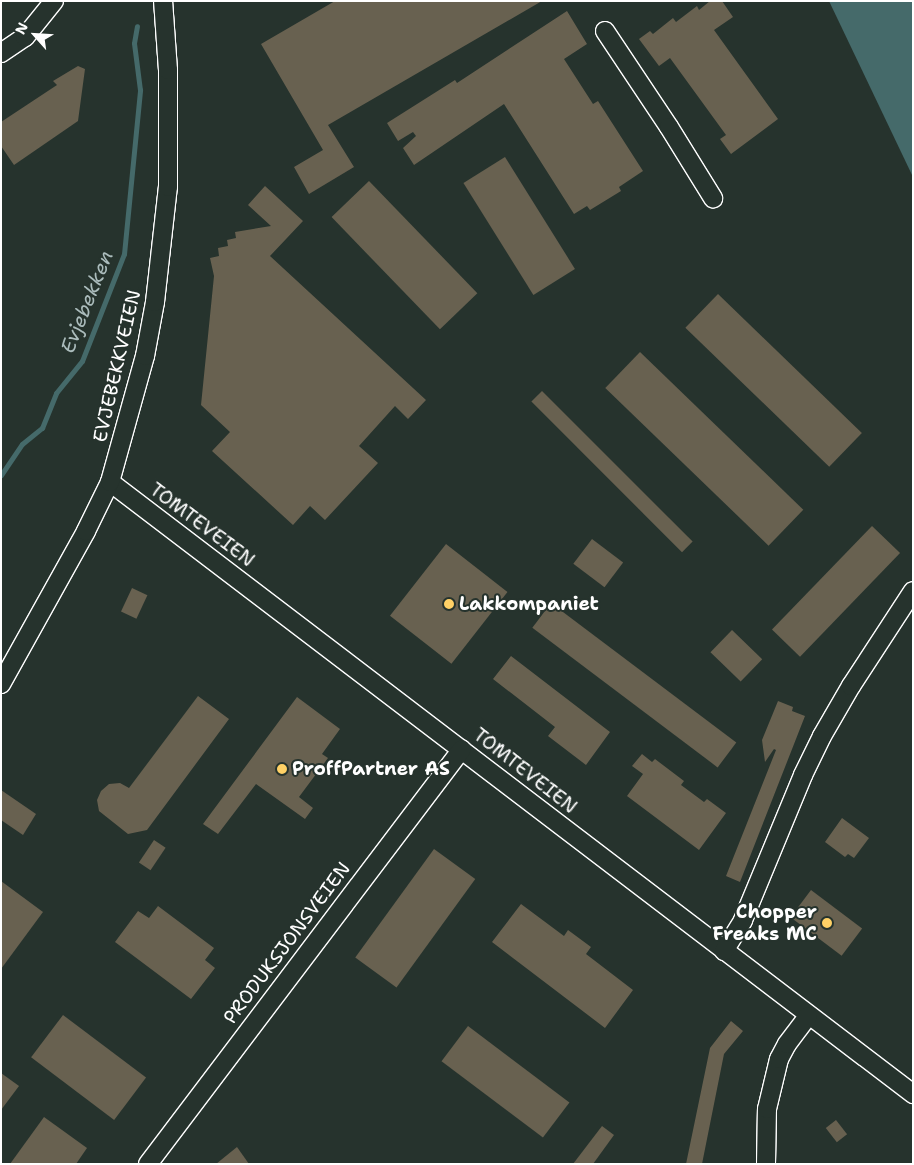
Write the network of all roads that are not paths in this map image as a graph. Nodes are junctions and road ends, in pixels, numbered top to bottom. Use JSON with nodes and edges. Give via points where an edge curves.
{"nodes":[{"id":1,"x":54,"y":1,"type":"edge"},
{"id":2,"x":163,"y":1,"type":"edge"},
{"id":3,"x":606,"y":31,"type":"dead end"},
{"id":4,"x":1,"y":53,"type":"edge"},
{"id":5,"x":713,"y":198,"type":"dead end"},
{"id":6,"x":110,"y":482,"type":"junction"},
{"id":7,"x":913,"y":591,"type":"edge"},
{"id":8,"x":1,"y":684,"type":"edge"},
{"id":9,"x":462,"y":749,"type":"junction"},
{"id":10,"x":724,"y":951,"type":"junction"},
{"id":11,"x":808,"y":1016,"type":"junction"},
{"id":12,"x":913,"y":1094,"type":"edge"},
{"id":13,"x":148,"y":1164,"type":"edge"},
{"id":14,"x":766,"y":1164,"type":"edge"}],
"edges":[{"from":1,"to":4,"type":"street","via":[[25,37]]},
{"from":2,"to":6,"type":"street","name":"EVJEBEKKVEIEN","via":[[170,132],[162,244],[145,356]]},
{"from":3,"to":5,"type":"street"},
{"from":6,"to":8,"type":"street","name":"EVJEBEKKVEIEN"},
{"from":6,"to":9,"type":"street","name":"TOMTEVEIEN"},
{"from":7,"to":10,"type":"street","via":[[822,736],[743,920]]},
{"from":9,"to":10,"type":"street","name":"TOMTEVEIEN"},
{"from":9,"to":13,"type":"street","name":"PRODUKSJONSVEIEN"},
{"from":10,"to":11,"type":"street","name":"TOMTEVEIEN"},
{"from":11,"to":12,"type":"street","name":"TOMTEVEIEN"},
{"from":11,"to":14,"type":"street","via":[[779,1059],[767,1109]]}]}
